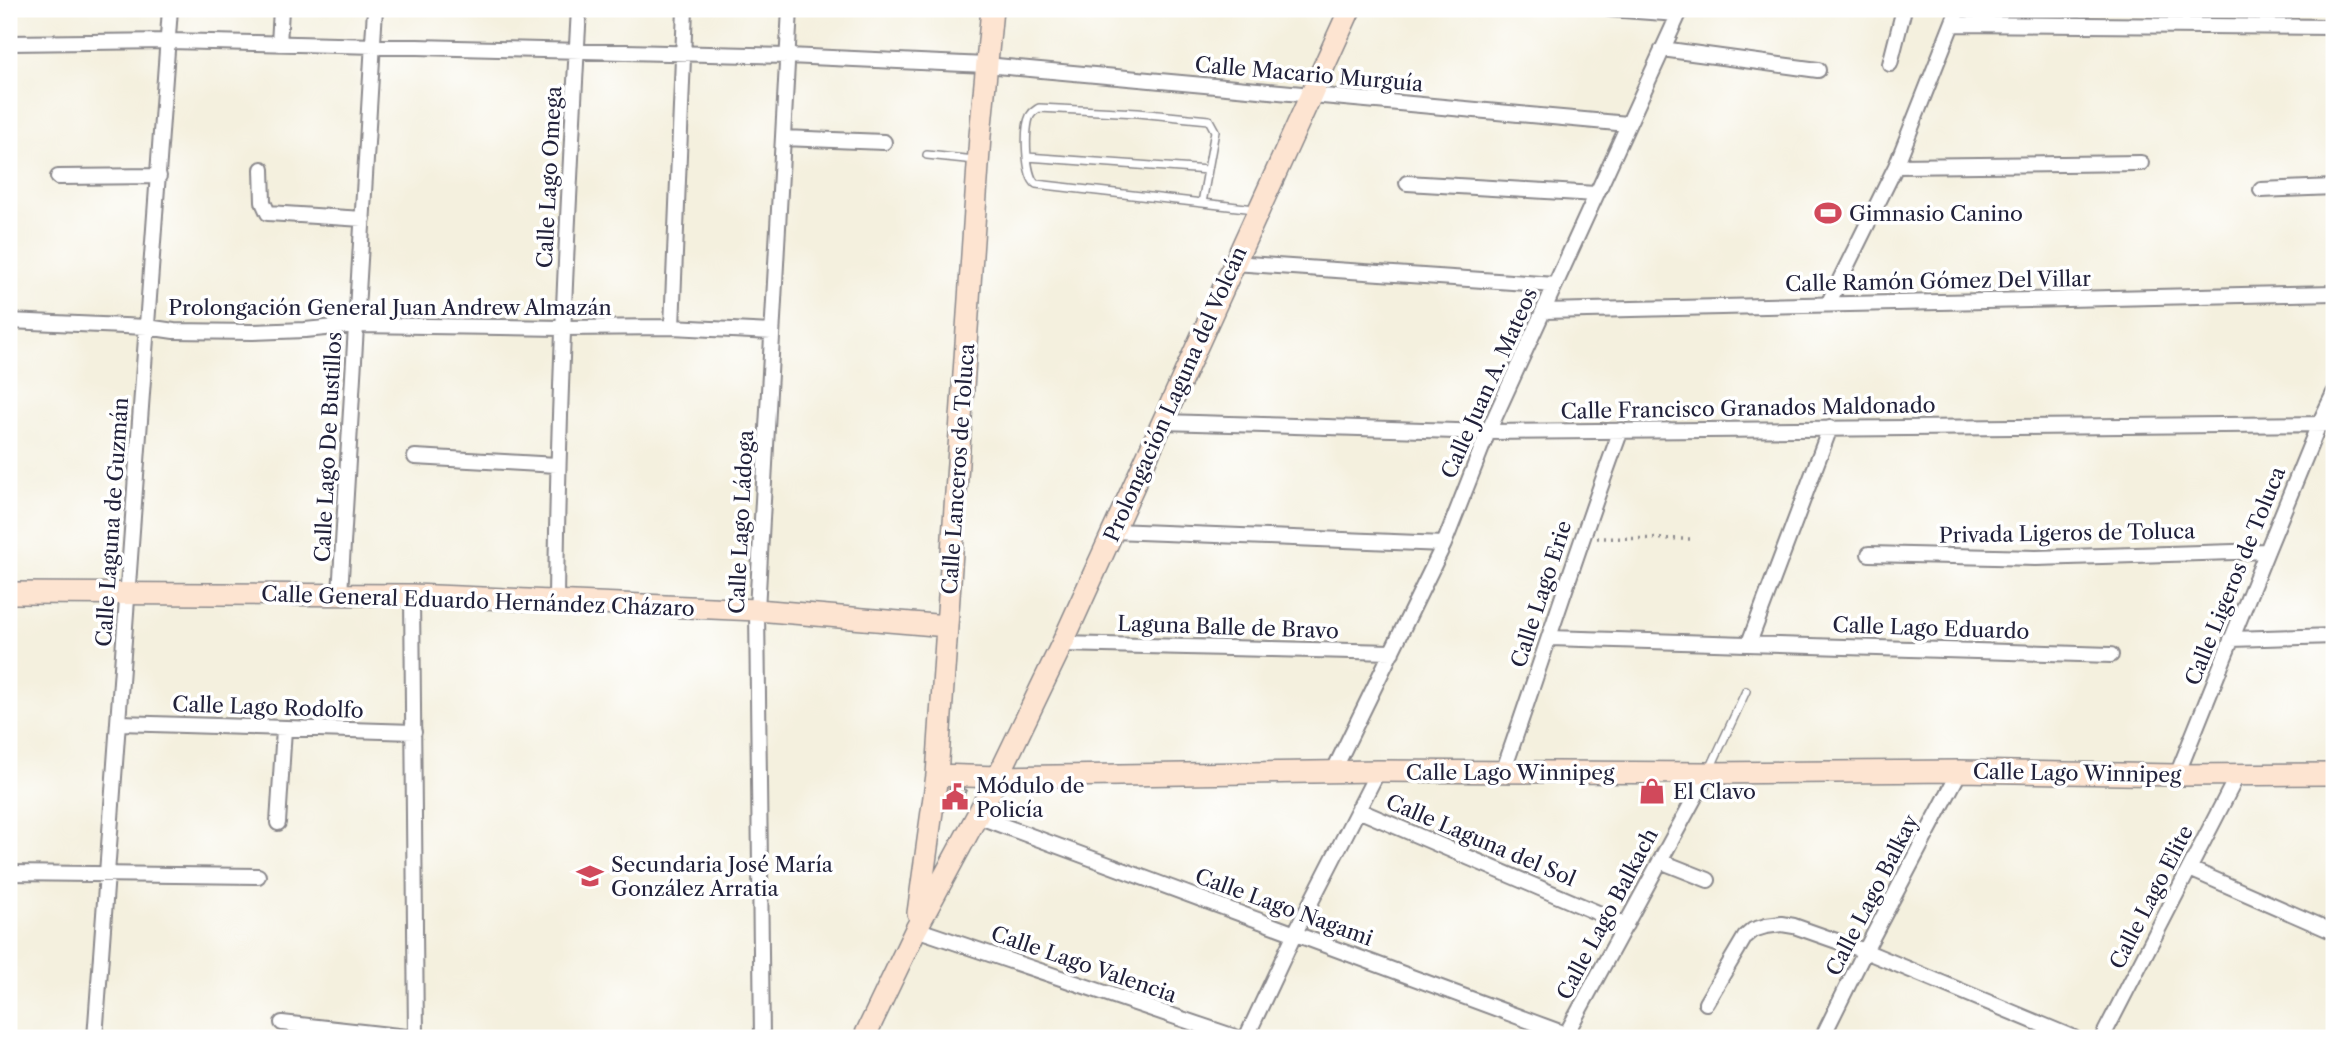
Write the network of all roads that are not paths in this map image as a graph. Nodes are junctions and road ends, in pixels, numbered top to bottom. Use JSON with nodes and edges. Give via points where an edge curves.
{"nodes":[{"id":1,"x":170,"y":9,"type":"edge"},
{"id":2,"x":281,"y":9,"type":"edge"},
{"id":3,"x":375,"y":9,"type":"edge"},
{"id":4,"x":579,"y":9,"type":"edge"},
{"id":5,"x":685,"y":9,"type":"edge"},
{"id":6,"x":790,"y":9,"type":"edge"},
{"id":7,"x":992,"y":9,"type":"edge"},
{"id":8,"x":1350,"y":9,"type":"edge"},
{"id":9,"x":1609,"y":9,"type":"edge"},
{"id":10,"x":1904,"y":9,"type":"edge"},
{"id":11,"x":1958,"y":9,"type":"edge"},
{"id":12,"x":1679,"y":11,"type":"edge"},
{"id":13,"x":1954,"y":24,"type":"junction"},
{"id":14,"x":2334,"y":27,"type":"edge"},
{"id":15,"x":169,"y":41,"type":"junction"},
{"id":16,"x":9,"y":43,"type":"edge"},
{"id":17,"x":279,"y":44,"type":"junction"},
{"id":18,"x":373,"y":46,"type":"junction"},
{"id":19,"x":1662,"y":49,"type":"junction"},
{"id":20,"x":577,"y":51,"type":"junction"},
{"id":21,"x":682,"y":53,"type":"junction"},
{"id":22,"x":788,"y":55,"type":"junction"},
{"id":23,"x":1890,"y":64,"type":"dead end"},
{"id":24,"x":986,"y":65,"type":"junction"},
{"id":25,"x":1818,"y":70,"type":"dead end"},
{"id":26,"x":1310,"y":96,"type":"junction"},
{"id":27,"x":1628,"y":124,"type":"junction"},
{"id":28,"x":783,"y":138,"type":"junction"},
{"id":29,"x":884,"y":142,"type":"dead end"},
{"id":30,"x":927,"y":155,"type":"dead end"},
{"id":31,"x":1027,"y":157,"type":"junction"},
{"id":32,"x":979,"y":161,"type":"junction"},
{"id":33,"x":2141,"y":163,"type":"dead end"},
{"id":34,"x":1896,"y":166,"type":"junction"},
{"id":35,"x":262,"y":169,"type":"dead end"},
{"id":36,"x":1208,"y":170,"type":"junction"},
{"id":37,"x":159,"y":176,"type":"junction"},
{"id":38,"x":58,"y":177,"type":"dead end"},
{"id":39,"x":1406,"y":183,"type":"dead end"},
{"id":40,"x":2334,"y":187,"type":"edge"},
{"id":41,"x":2261,"y":190,"type":"dead end"},
{"id":42,"x":1596,"y":194,"type":"junction"},
{"id":43,"x":1202,"y":203,"type":"junction"},
{"id":44,"x":1259,"y":210,"type":"junction"},
{"id":45,"x":363,"y":219,"type":"junction"},
{"id":46,"x":1234,"y":264,"type":"junction"},
{"id":47,"x":1555,"y":285,"type":"junction"},
{"id":48,"x":2334,"y":293,"type":"edge"},
{"id":49,"x":1828,"y":304,"type":"junction"},
{"id":50,"x":1543,"y":311,"type":"junction"},
{"id":51,"x":9,"y":321,"type":"edge"},
{"id":52,"x":356,"y":325,"type":"junction"},
{"id":53,"x":147,"y":327,"type":"junction"},
{"id":54,"x":672,"y":327,"type":"junction"},
{"id":55,"x":562,"y":328,"type":"junction"},
{"id":56,"x":772,"y":332,"type":"junction"},
{"id":57,"x":2334,"y":393,"type":"edge"},
{"id":58,"x":1163,"y":422,"type":"junction"},
{"id":59,"x":2319,"y":424,"type":"junction"},
{"id":60,"x":2334,"y":424,"type":"edge"},
{"id":61,"x":1830,"y":429,"type":"junction"},
{"id":62,"x":1621,"y":430,"type":"junction"},
{"id":63,"x":1488,"y":432,"type":"junction"},
{"id":64,"x":415,"y":457,"type":"dead end"},
{"id":65,"x":557,"y":465,"type":"junction"},
{"id":66,"x":1113,"y":531,"type":"junction"},
{"id":67,"x":1444,"y":544,"type":"junction"},
{"id":68,"x":2267,"y":551,"type":"junction"},
{"id":69,"x":1869,"y":555,"type":"dead end"},
{"id":70,"x":9,"y":593,"type":"edge"},
{"id":71,"x":128,"y":593,"type":"junction"},
{"id":72,"x":340,"y":594,"type":"junction"},
{"id":73,"x":412,"y":595,"type":"junction"},
{"id":74,"x":556,"y":600,"type":"junction"},
{"id":75,"x":757,"y":611,"type":"junction"},
{"id":76,"x":947,"y":626,"type":"junction"},
{"id":77,"x":2334,"y":636,"type":"edge"},
{"id":78,"x":1550,"y":638,"type":"junction"},
{"id":79,"x":2231,"y":639,"type":"junction"},
{"id":80,"x":1749,"y":643,"type":"junction"},
{"id":81,"x":1062,"y":644,"type":"junction"},
{"id":82,"x":1392,"y":652,"type":"junction"},
{"id":83,"x":2111,"y":655,"type":"dead end"},
{"id":84,"x":1746,"y":691,"type":"dead end"},
{"id":85,"x":120,"y":723,"type":"junction"},
{"id":86,"x":284,"y":729,"type":"junction"},
{"id":87,"x":414,"y":732,"type":"junction"},
{"id":88,"x":1378,"y":771,"type":"junction"},
{"id":89,"x":1960,"y":771,"type":"junction"},
{"id":90,"x":1334,"y":772,"type":"junction"},
{"id":91,"x":1503,"y":772,"type":"junction"},
{"id":92,"x":1708,"y":773,"type":"junction"},
{"id":93,"x":2238,"y":774,"type":"junction"},
{"id":94,"x":2334,"y":774,"type":"edge"},
{"id":95,"x":937,"y":775,"type":"junction"},
{"id":96,"x":2177,"y":775,"type":"junction"},
{"id":97,"x":998,"y":777,"type":"junction"},
{"id":98,"x":1358,"y":810,"type":"junction"},
{"id":99,"x":977,"y":816,"type":"junction"},
{"id":100,"x":278,"y":823,"type":"dead end"},
{"id":101,"x":1660,"y":861,"type":"junction"},
{"id":102,"x":2190,"y":869,"type":"junction"},
{"id":103,"x":9,"y":873,"type":"edge"},
{"id":104,"x":108,"y":875,"type":"junction"},
{"id":105,"x":258,"y":876,"type":"dead end"},
{"id":106,"x":1708,"y":880,"type":"dead end"},
{"id":107,"x":1626,"y":925,"type":"junction"},
{"id":108,"x":916,"y":929,"type":"junction"},
{"id":109,"x":2334,"y":932,"type":"edge"},
{"id":110,"x":1295,"y":933,"type":"junction"},
{"id":111,"x":1865,"y":951,"type":"junction"},
{"id":112,"x":1706,"y":1003,"type":"dead end"},
{"id":113,"x":282,"y":1023,"type":"dead end"},
{"id":114,"x":1569,"y":1037,"type":"edge"},
{"id":115,"x":95,"y":1038,"type":"edge"},
{"id":116,"x":416,"y":1038,"type":"edge"},
{"id":117,"x":762,"y":1038,"type":"edge"},
{"id":118,"x":864,"y":1038,"type":"edge"},
{"id":119,"x":1238,"y":1038,"type":"edge"},
{"id":120,"x":1246,"y":1038,"type":"edge"},
{"id":121,"x":1822,"y":1038,"type":"edge"},
{"id":122,"x":2074,"y":1038,"type":"edge"},
{"id":123,"x":2102,"y":1038,"type":"edge"}],
"edges":[{"from":1,"to":15,"type":"street","name":"Calle Laguna de Guzmán"},
{"from":2,"to":17,"type":"street"},
{"from":3,"to":18,"type":"street","name":"Calle Lago De Bustillos"},
{"from":4,"to":20,"type":"street","name":"Calle Lago Omega"},
{"from":5,"to":21,"type":"street"},
{"from":6,"to":22,"type":"street","name":"Calle Lago Ládoga"},
{"from":7,"to":24,"type":"main road","name":"Calle Lanceros de Toluca"},
{"from":8,"to":26,"type":"main road","name":"Prolongación Laguna del Volcán"},
{"from":9,"to":12,"type":"street"},
{"from":10,"to":23,"type":"street"},
{"from":11,"to":13,"type":"street"},
{"from":12,"to":19,"type":"street","name":"Calle Juan A. Mateos"},
{"from":13,"to":14,"type":"street"},
{"from":13,"to":34,"type":"street"},
{"from":15,"to":16,"type":"street","name":"Calle Macario Murguía"},
{"from":15,"to":17,"type":"street","name":"Calle Macario Murguía"},
{"from":15,"to":37,"type":"street","name":"Calle Laguna de Guzmán"},
{"from":17,"to":18,"type":"street","name":"Calle Macario Murguía"},
{"from":18,"to":20,"type":"street","name":"Calle Macario Murguía"},
{"from":18,"to":45,"type":"street","name":"Calle Lago De Bustillos"},
{"from":19,"to":25,"type":"street"},
{"from":19,"to":27,"type":"street","name":"Calle Juan A. Mateos"},
{"from":20,"to":21,"type":"street","name":"Calle Macario Murguía"},
{"from":20,"to":55,"type":"street","name":"Calle Lago Omega"},
{"from":21,"to":22,"type":"street","name":"Calle Macario Murguía"},
{"from":21,"to":54,"type":"street"},
{"from":22,"to":24,"type":"street","name":"Calle Macario Murguía"},
{"from":22,"to":28,"type":"street","name":"Calle Lago Ládoga"},
{"from":24,"to":26,"type":"street","name":"Calle Macario Murguía"},
{"from":24,"to":32,"type":"main road","name":"Calle Lanceros de Toluca"},
{"from":26,"to":27,"type":"street","name":"Calle Macario Murguía"},
{"from":26,"to":44,"type":"main road","name":"Prolongación Laguna del Volcán"},
{"from":27,"to":42,"type":"street","name":"Calle Juan A. Mateos"},
{"from":28,"to":29,"type":"street"},
{"from":28,"to":56,"type":"street","name":"Calle Lago Ládoga"},
{"from":30,"to":32,"type":"lane"},
{"from":31,"to":36,"type":"lane"},
{"from":31,"to":36,"type":"lane","via":[[1029,118],[1039,108],[1138,113],[1209,120],[1215,131]]},
{"from":31,"to":43,"type":"lane","via":[[1029,176],[1036,184]]},
{"from":32,"to":76,"type":"main road","name":"Calle Lanceros de Toluca"},
{"from":33,"to":34,"type":"street"},
{"from":34,"to":49,"type":"street"},
{"from":35,"to":45,"type":"street","via":[[268,213]]},
{"from":36,"to":43,"type":"lane"},
{"from":37,"to":38,"type":"street"},
{"from":37,"to":53,"type":"street","name":"Calle Laguna de Guzmán"},
{"from":39,"to":42,"type":"street"},
{"from":40,"to":41,"type":"street"},
{"from":42,"to":47,"type":"street","name":"Calle Juan A. Mateos"},
{"from":43,"to":44,"type":"lane"},
{"from":44,"to":46,"type":"main road","name":"Prolongación Laguna del Volcán"},
{"from":45,"to":52,"type":"street","name":"Calle Lago De Bustillos"},
{"from":46,"to":47,"type":"street"},
{"from":46,"to":58,"type":"main road","name":"Prolongación Laguna del Volcán"},
{"from":47,"to":50,"type":"street","name":"Calle Juan A. Mateos"},
{"from":48,"to":49,"type":"street","name":"Calle Ramón Gómez Del Villar"},
{"from":49,"to":50,"type":"street","name":"Calle Ramón Gómez Del Villar"},
{"from":50,"to":63,"type":"street","name":"Calle Juan A. Mateos"},
{"from":51,"to":53,"type":"street","name":"Prolongación General Juan Andrew Almazán"},
{"from":52,"to":53,"type":"street","name":"Prolongación General Juan Andrew Almazán","via":[[253,332]]},
{"from":52,"to":55,"type":"street","name":"Prolongación General Juan Andrew Almazán"},
{"from":52,"to":72,"type":"street","name":"Calle Lago De Bustillos"},
{"from":53,"to":71,"type":"street","name":"Calle Laguna de Guzmán"},
{"from":54,"to":55,"type":"street","name":"Prolongación General Juan Andrew Almazán"},
{"from":54,"to":56,"type":"street","name":"Prolongación General Juan Andrew Almazán"},
{"from":55,"to":65,"type":"street","name":"Calle Lago Omega"},
{"from":56,"to":75,"type":"street","name":"Calle Lago Ládoga"},
{"from":57,"to":59,"type":"street","name":"Calle Ligeros de Toluca"},
{"from":58,"to":63,"type":"street","name":"Calle Francisco Granados Maldonado"},
{"from":58,"to":66,"type":"main road","name":"Prolongación Laguna del Volcán"},
{"from":59,"to":60,"type":"street","name":"Calle Francisco Granados Maldonado"},
{"from":59,"to":61,"type":"street","name":"Calle Francisco Granados Maldonado"},
{"from":59,"to":68,"type":"street","name":"Calle Ligeros de Toluca"},
{"from":61,"to":62,"type":"street","name":"Calle Francisco Granados Maldonado"},
{"from":61,"to":80,"type":"street"},
{"from":62,"to":63,"type":"street","name":"Calle Francisco Granados Maldonado"},
{"from":62,"to":78,"type":"street","name":"Calle Lago Erie"},
{"from":63,"to":67,"type":"street","name":"Calle Juan A. Mateos"},
{"from":64,"to":65,"type":"street"},
{"from":65,"to":74,"type":"street","name":"Calle Lago Omega"},
{"from":66,"to":67,"type":"street"},
{"from":66,"to":81,"type":"main road","name":"Prolongación Laguna del Volcán"},
{"from":67,"to":82,"type":"street","name":"Calle Juan A. Mateos"},
{"from":68,"to":69,"type":"street","name":"Privada Ligeros de Toluca","via":[[2036,558]]},
{"from":68,"to":79,"type":"street","name":"Calle Ligeros de Toluca"},
{"from":70,"to":71,"type":"main road","name":"Calle General Eduardo Hernández Cházaro"},
{"from":71,"to":72,"type":"main road","name":"Calle General Eduardo Hernández Cházaro"},
{"from":71,"to":85,"type":"street","name":"Calle Laguna de Guzmán"},
{"from":72,"to":73,"type":"main road","name":"Calle General Eduardo Hernández Cházaro"},
{"from":73,"to":74,"type":"main road","name":"Calle General Eduardo Hernández Cházaro"},
{"from":73,"to":87,"type":"street"},
{"from":74,"to":75,"type":"main road","name":"Calle General Eduardo Hernández Cházaro"},
{"from":75,"to":76,"type":"main road","name":"Calle General Eduardo Hernández Cházaro"},
{"from":75,"to":117,"type":"street","name":"Calle Lago Ládoga"},
{"from":76,"to":95,"type":"main road","name":"Calle Lanceros de Toluca"},
{"from":77,"to":79,"type":"street"},
{"from":78,"to":80,"type":"street","name":"Calle Lago Eduardo"},
{"from":78,"to":91,"type":"street","name":"Calle Lago Erie"},
{"from":79,"to":96,"type":"street","name":"Calle Ligeros de Toluca"},
{"from":80,"to":83,"type":"street","name":"Calle Lago Eduardo"},
{"from":81,"to":82,"type":"street","name":"Laguna Balle de Bravo"},
{"from":81,"to":97,"type":"main road","name":"Prolongación Laguna del Volcán"},
{"from":82,"to":90,"type":"street","name":"Calle Juan A. Mateos"},
{"from":84,"to":92,"type":"lane"},
{"from":85,"to":86,"type":"street","name":"Calle Lago Rodolfo"},
{"from":85,"to":104,"type":"street","name":"Calle Laguna de Guzmán"},
{"from":86,"to":87,"type":"street","name":"Calle Lago Rodolfo"},
{"from":86,"to":100,"type":"street"},
{"from":87,"to":116,"type":"street"},
{"from":88,"to":90,"type":"main road","name":"Calle Lago Winnipeg"},
{"from":88,"to":91,"type":"main road","name":"Calle Lago Winnipeg"},
{"from":88,"to":98,"type":"street"},
{"from":89,"to":92,"type":"main road","name":"Calle Lago Winnipeg"},
{"from":89,"to":96,"type":"main road","name":"Calle Lago Winnipeg"},
{"from":89,"to":111,"type":"street","name":"Calle Lago Balkay"},
{"from":90,"to":97,"type":"main road","name":"Calle Lago Winnipeg"},
{"from":91,"to":92,"type":"main road","name":"Calle Lago Winnipeg"},
{"from":92,"to":101,"type":"street","name":"Calle Lago Balkach"},
{"from":93,"to":94,"type":"main road","name":"Calle Lago Winnipeg"},
{"from":93,"to":96,"type":"main road","name":"Calle Lago Winnipeg"},
{"from":93,"to":102,"type":"street","name":"Calle Lago Elite"},
{"from":95,"to":97,"type":"main road","name":"Calle Lago Winnipeg"},
{"from":95,"to":108,"type":"main road","name":"Calle Lanceros de Toluca"},
{"from":97,"to":99,"type":"main road","name":"Prolongación Laguna del Volcán"},
{"from":98,"to":107,"type":"street","name":"Calle Laguna del Sol"},
{"from":98,"to":110,"type":"street"},
{"from":99,"to":108,"type":"main road","name":"Prolongación Laguna del Volcán"},
{"from":99,"to":110,"type":"street","name":"Calle Lago Nagami"},
{"from":101,"to":106,"type":"street"},
{"from":101,"to":107,"type":"street","name":"Calle Lago Balkach"},
{"from":102,"to":109,"type":"street"},
{"from":102,"to":123,"type":"street","name":"Calle Lago Elite"},
{"from":103,"to":104,"type":"street"},
{"from":104,"to":105,"type":"street"},
{"from":104,"to":115,"type":"street","name":"Calle Laguna de Guzmán"},
{"from":107,"to":114,"type":"street","name":"Calle Lago Balkach"},
{"from":108,"to":118,"type":"main road"},
{"from":108,"to":119,"type":"street","name":"Calle Lago Valencia"},
{"from":110,"to":114,"type":"street","name":"Calle Lago Nagami"},
{"from":110,"to":120,"type":"street"},
{"from":111,"to":112,"type":"street","via":[[1782,924],[1753,930]]},
{"from":111,"to":121,"type":"street","name":"Calle Lago Balkay"},
{"from":111,"to":122,"type":"street"},
{"from":113,"to":116,"type":"street"}]}
